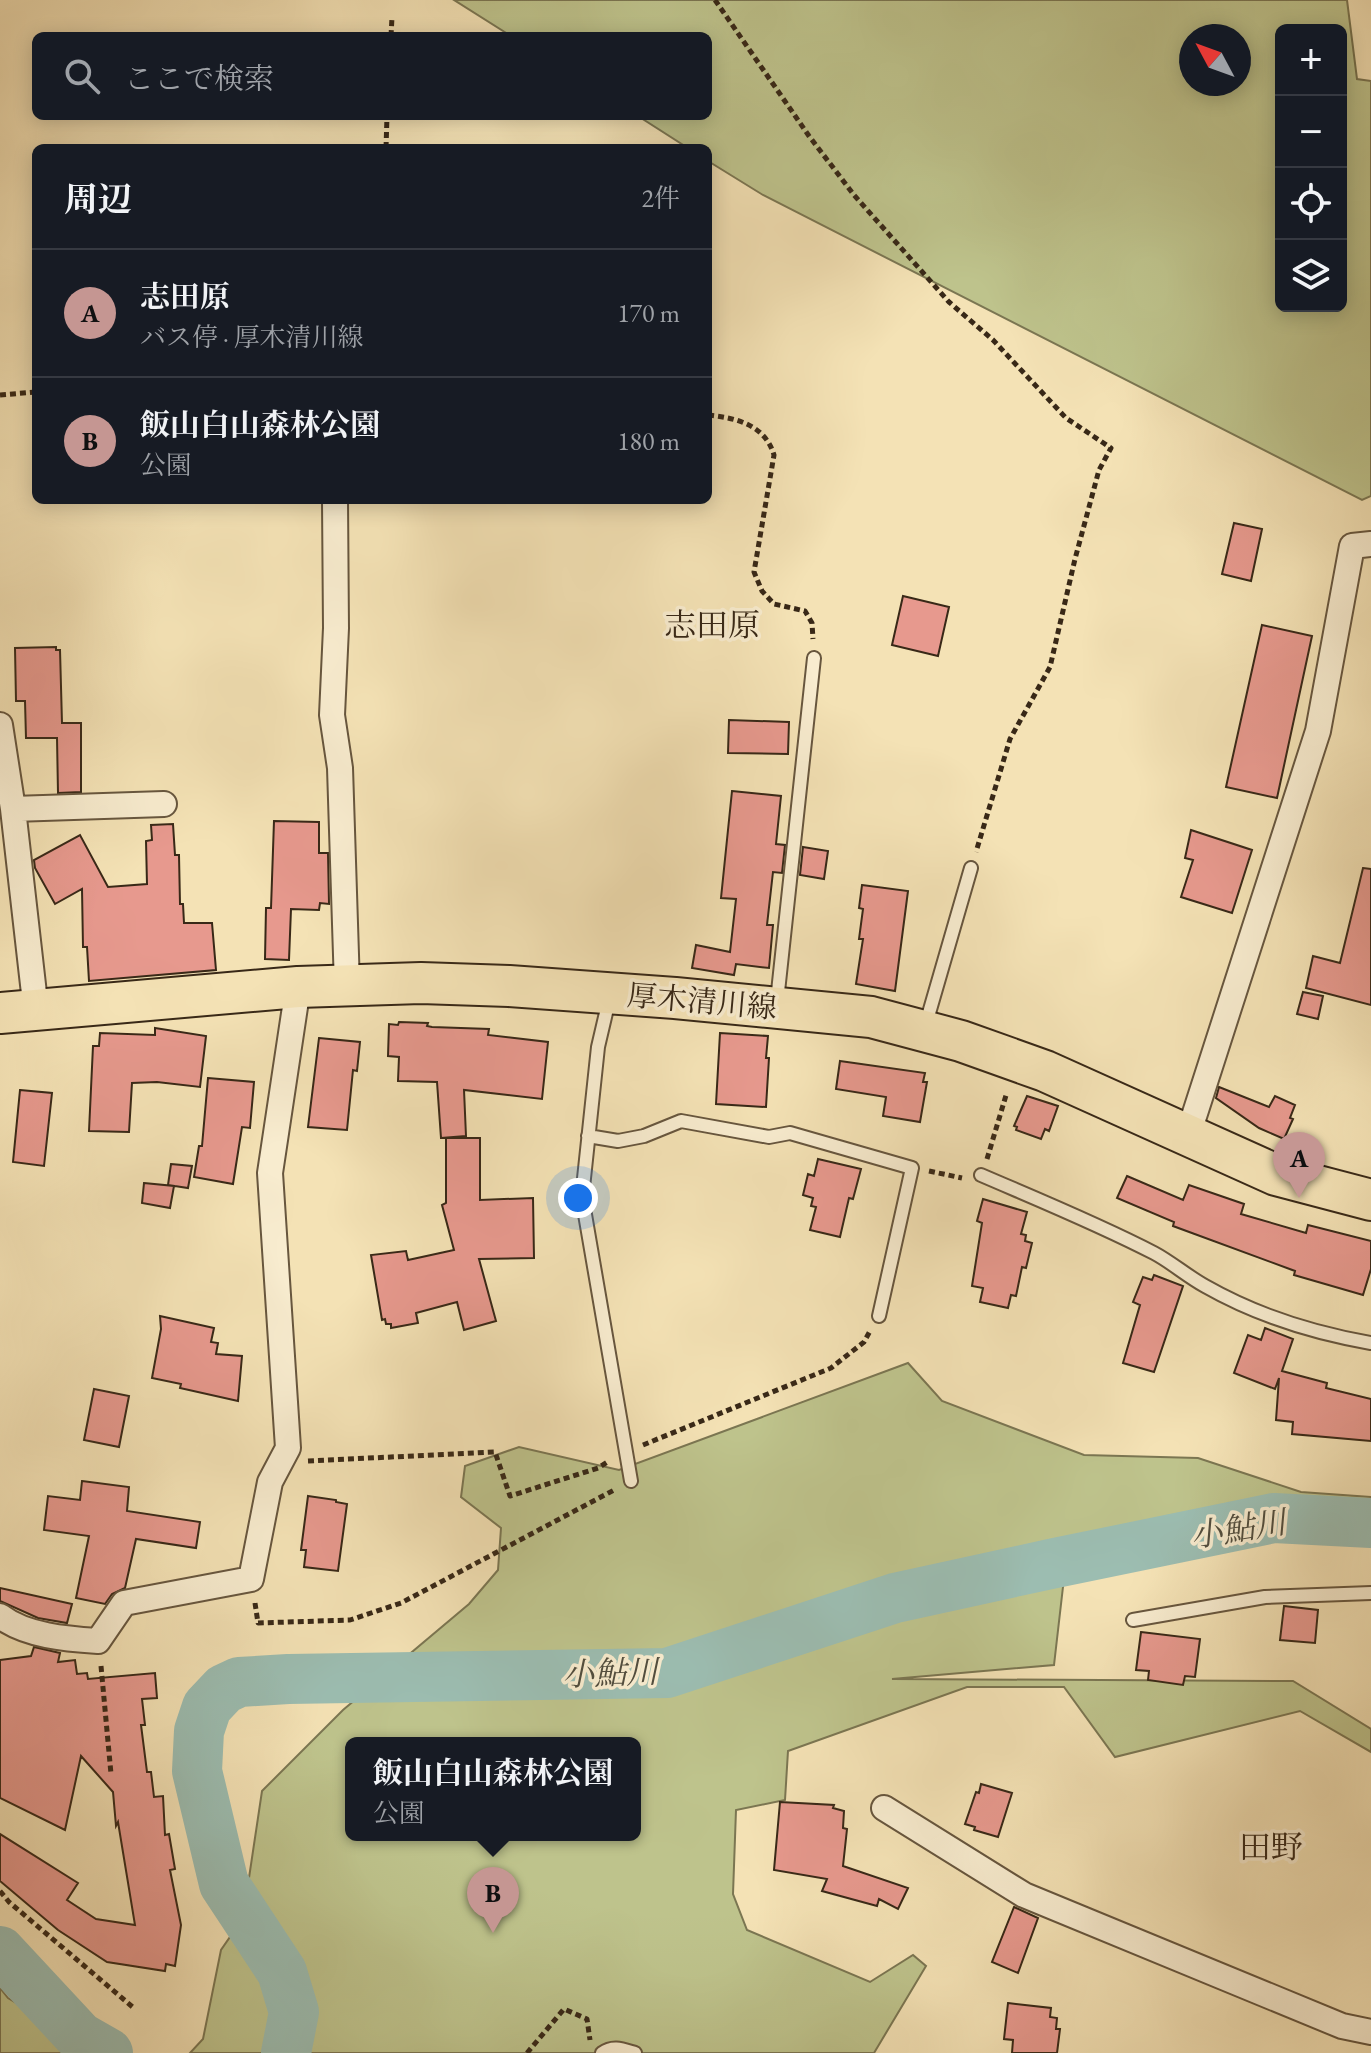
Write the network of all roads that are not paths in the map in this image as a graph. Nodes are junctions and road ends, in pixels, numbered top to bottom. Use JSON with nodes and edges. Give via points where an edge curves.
{"nodes":[{"id":1,"x":335,"y":504,"type":"edge"},
{"id":2,"x":1371,"y":544,"type":"edge"},
{"id":3,"x":814,"y":658,"type":"road end"},
{"id":4,"x":0,"y":725,"type":"edge"},
{"id":5,"x":164,"y":804,"type":"dead end"},
{"id":6,"x":13,"y":809,"type":"junction"},
{"id":7,"x":971,"y":868,"type":"road end"},
{"id":8,"x":347,"y":986,"type":"junction"},
{"id":9,"x":298,"y":987,"type":"junction"},
{"id":10,"x":610,"y":993,"type":"junction"},
{"id":11,"x":776,"y":1008,"type":"junction"},
{"id":12,"x":18,"y":1012,"type":"edge"},
{"id":13,"x":924,"y":1031,"type":"junction"},
{"id":14,"x":1188,"y":1135,"type":"junction"},
{"id":15,"x":588,"y":1136,"type":"junction"},
{"id":16,"x":981,"y":1175,"type":"road end"},
{"id":17,"x":1371,"y":1200,"type":"edge"},
{"id":18,"x":879,"y":1316,"type":"road end"},
{"id":19,"x":1371,"y":1343,"type":"edge"},
{"id":20,"x":631,"y":1481,"type":"road end"},
{"id":21,"x":1371,"y":1593,"type":"edge"},
{"id":22,"x":0,"y":1616,"type":"edge"},
{"id":23,"x":1133,"y":1620,"type":"dead end"},
{"id":24,"x":884,"y":1808,"type":"dead end"},
{"id":25,"x":1371,"y":2032,"type":"edge"},
{"id":26,"x":602,"y":2053,"type":"edge"},
{"id":27,"x":635,"y":2053,"type":"edge"}],
"edges":[{"from":1,"to":8,"type":"street","via":[[332,715],[340,768]]},
{"from":2,"to":14,"type":"street","via":[[1352,546],[1318,731]]},
{"from":3,"to":11,"type":"lane"},
{"from":4,"to":6,"type":"street"},
{"from":5,"to":6,"type":"street"},
{"from":6,"to":12,"type":"street"},
{"from":7,"to":13,"type":"lane"},
{"from":8,"to":9,"type":"main road","name":"厚木清川線"},
{"from":8,"to":10,"type":"main road","name":"厚木清川線","via":[[421,983]]},
{"from":9,"to":12,"type":"main road","name":"厚木清川線"},
{"from":9,"to":22,"type":"street","via":[[270,1173],[288,1448],[270,1482],[251,1579],[124,1603],[98,1641],[64,1638]]},
{"from":10,"to":11,"type":"main road","name":"厚木清川線"},
{"from":10,"to":15,"type":"lane"},
{"from":11,"to":13,"type":"main road","name":"厚木清川線","via":[[871,1017]]},
{"from":13,"to":14,"type":"main road","name":"厚木清川線","via":[[1045,1071]]},
{"from":14,"to":17,"type":"main road","name":"厚木清川線","via":[[1276,1175]]},
{"from":15,"to":18,"type":"lane","via":[[618,1141],[681,1121],[769,1137],[790,1133],[912,1168]]},
{"from":15,"to":20,"type":"lane","via":[[582,1197]]},
{"from":16,"to":19,"type":"lane","via":[[1157,1255],[1255,1311]]},
{"from":21,"to":23,"type":"lane","via":[[1265,1597]]},
{"from":24,"to":25,"type":"street","via":[[1024,1895],[1342,2026]]},
{"from":26,"to":27,"type":"lane","via":[[619,2047]]}]}
